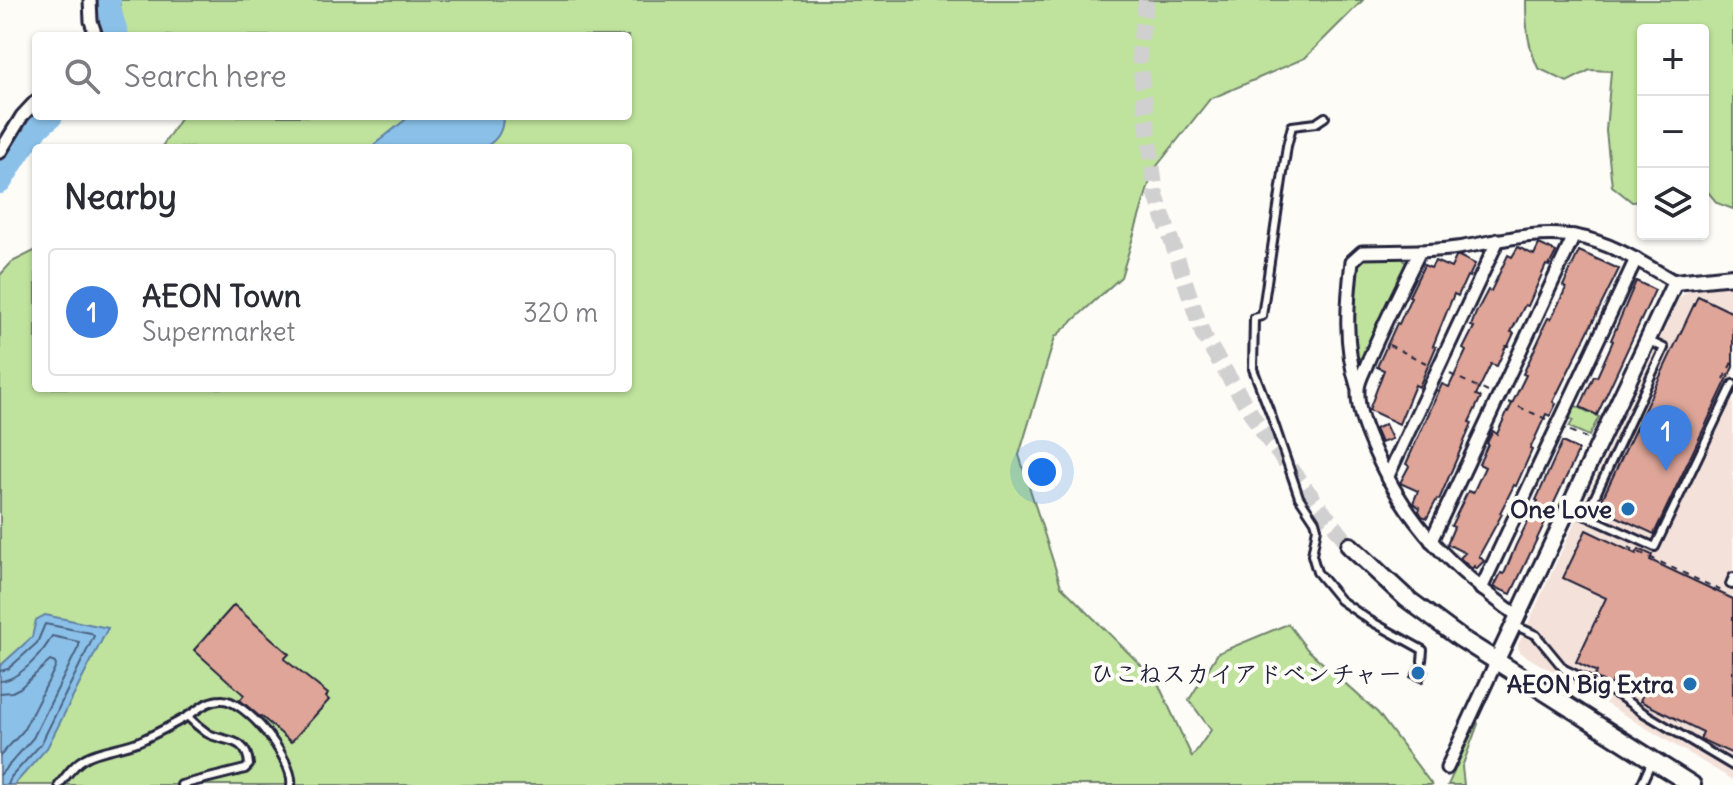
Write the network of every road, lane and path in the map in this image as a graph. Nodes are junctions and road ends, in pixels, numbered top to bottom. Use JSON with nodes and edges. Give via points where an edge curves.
{"nodes":[{"id":1,"x":90,"y":0,"type":"edge"},
{"id":2,"x":95,"y":32,"type":"edge"},
{"id":3,"x":32,"y":105,"type":"edge"},
{"id":4,"x":1325,"y":117,"type":"dead end"},
{"id":5,"x":0,"y":152,"type":"edge"},
{"id":6,"x":1574,"y":236,"type":"junction"},
{"id":7,"x":1498,"y":240,"type":"junction"},
{"id":8,"x":1420,"y":251,"type":"junction"},
{"id":9,"x":1636,"y":259,"type":"junction"},
{"id":10,"x":1733,"y":276,"type":"edge"},
{"id":11,"x":1675,"y":282,"type":"junction"},
{"id":12,"x":1377,"y":339,"type":"junction"},
{"id":13,"x":1647,"y":340,"type":"junction"},
{"id":14,"x":1438,"y":369,"type":"junction"},
{"id":15,"x":1733,"y":384,"type":"edge"},
{"id":16,"x":1358,"y":387,"type":"junction"},
{"id":17,"x":1498,"y":397,"type":"junction"},
{"id":18,"x":1559,"y":425,"type":"junction"},
{"id":19,"x":1588,"y":439,"type":"dead end"},
{"id":20,"x":1387,"y":478,"type":"junction"},
{"id":21,"x":1569,"y":508,"type":"junction"},
{"id":22,"x":1586,"y":516,"type":"junction"},
{"id":23,"x":1431,"y":541,"type":"junction"},
{"id":24,"x":1350,"y":546,"type":"tunnel mouth"},
{"id":25,"x":1628,"y":546,"type":"dead end"},
{"id":26,"x":1733,"y":577,"type":"edge"},
{"id":27,"x":1733,"y":585,"type":"edge"},
{"id":28,"x":1481,"y":589,"type":"junction"},
{"id":29,"x":1733,"y":596,"type":"edge"},
{"id":30,"x":1516,"y":620,"type":"junction"},
{"id":31,"x":1422,"y":661,"type":"dead end"},
{"id":32,"x":1496,"y":662,"type":"junction"},
{"id":33,"x":187,"y":716,"type":"junction"},
{"id":34,"x":1653,"y":760,"type":"junction"},
{"id":35,"x":1733,"y":766,"type":"edge"},
{"id":36,"x":1447,"y":768,"type":"dead end"},
{"id":37,"x":59,"y":785,"type":"edge"},
{"id":38,"x":181,"y":785,"type":"edge"},
{"id":39,"x":291,"y":785,"type":"edge"},
{"id":40,"x":1641,"y":785,"type":"edge"},
{"id":41,"x":1692,"y":785,"type":"edge"}],
"edges":[{"from":1,"to":2,"type":"street"},
{"from":3,"to":5,"type":"street"},
{"from":4,"to":31,"type":"lane","via":[[1292,126],[1262,316],[1254,318],[1253,369],[1294,484],[1315,521],[1312,555],[1317,572],[1340,600],[1423,650]]},
{"from":6,"to":7,"type":"street"},
{"from":6,"to":9,"type":"street"},
{"from":6,"to":17,"type":"street"},
{"from":7,"to":8,"type":"street"},
{"from":7,"to":14,"type":"street"},
{"from":8,"to":12,"type":"street"},
{"from":8,"to":16,"type":"street","via":[[1362,252],[1352,261],[1348,337]]},
{"from":9,"to":11,"type":"street"},
{"from":9,"to":18,"type":"street"},
{"from":10,"to":11,"type":"street"},
{"from":11,"to":13,"type":"street"},
{"from":12,"to":14,"type":"path"},
{"from":12,"to":16,"type":"street"},
{"from":13,"to":21,"type":"street"},
{"from":13,"to":22,"type":"lane","via":[[1664,348]]},
{"from":14,"to":17,"type":"path"},
{"from":14,"to":20,"type":"street"},
{"from":15,"to":22,"type":"lane","via":[[1655,547]]},
{"from":16,"to":20,"type":"street","via":[[1365,430]]},
{"from":17,"to":18,"type":"path"},
{"from":17,"to":23,"type":"street"},
{"from":18,"to":19,"type":"path"},
{"from":18,"to":28,"type":"street"},
{"from":20,"to":23,"type":"street"},
{"from":21,"to":22,"type":"lane"},
{"from":21,"to":30,"type":"street"},
{"from":23,"to":28,"type":"street"},
{"from":24,"to":32,"type":"main road","via":[[1415,605]]},
{"from":25,"to":29,"type":"path"},
{"from":26,"to":27,"type":"lane"},
{"from":28,"to":30,"type":"street"},
{"from":30,"to":32,"type":"street"},
{"from":30,"to":35,"type":"lane","via":[[1564,669],[1618,695]]},
{"from":32,"to":34,"type":"main road"},
{"from":32,"to":36,"type":"street","via":[[1479,712]]},
{"from":33,"to":37,"type":"lane","via":[[142,740],[89,756]]},
{"from":33,"to":38,"type":"lane","via":[[210,735],[244,749],[249,765]]},
{"from":33,"to":39,"type":"lane","via":[[210,702],[236,702],[275,742],[292,776]]},
{"from":34,"to":40,"type":"lane"},
{"from":34,"to":41,"type":"main road"}]}
